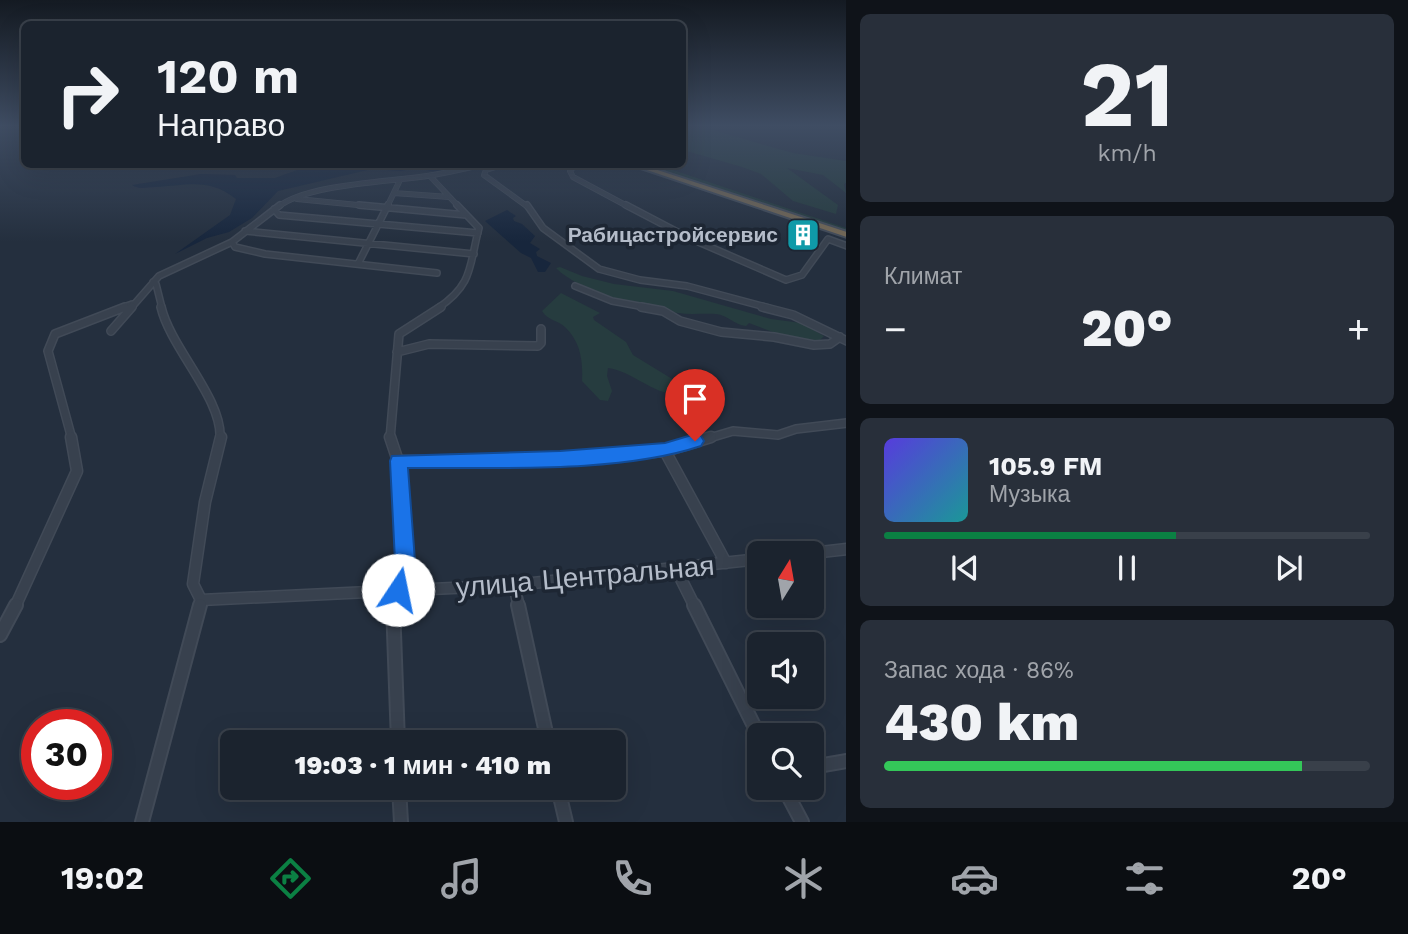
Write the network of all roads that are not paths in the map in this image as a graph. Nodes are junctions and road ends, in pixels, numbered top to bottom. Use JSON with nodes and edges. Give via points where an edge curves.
{"nodes":[{"id":1,"x":467,"y":168,"type":"edge"},
{"id":2,"x":492,"y":168,"type":"edge"},
{"id":3,"x":573,"y":168,"type":"edge"},
{"id":4,"x":644,"y":168,"type":"edge"},
{"id":5,"x":430,"y":176,"type":"junction"},
{"id":6,"x":400,"y":180,"type":"junction"},
{"id":7,"x":394,"y":193,"type":"junction"},
{"id":8,"x":296,"y":196,"type":"junction"},
{"id":9,"x":449,"y":197,"type":"junction"},
{"id":10,"x":386,"y":208,"type":"junction"},
{"id":11,"x":274,"y":209,"type":"junction"},
{"id":12,"x":466,"y":215,"type":"junction"},
{"id":13,"x":378,"y":225,"type":"junction"},
{"id":14,"x":245,"y":231,"type":"junction"},
{"id":15,"x":478,"y":233,"type":"junction"},
{"id":16,"x":846,"y":235,"type":"edge"},
{"id":17,"x":232,"y":242,"type":"junction"},
{"id":18,"x":368,"y":243,"type":"junction"},
{"id":19,"x":846,"y":246,"type":"edge"},
{"id":20,"x":474,"y":254,"type":"junction"},
{"id":21,"x":358,"y":264,"type":"junction"},
{"id":22,"x":437,"y":273,"type":"dead end"},
{"id":23,"x":153,"y":282,"type":"junction"},
{"id":24,"x":575,"y":286,"type":"dead end"},
{"id":25,"x":135,"y":303,"type":"junction"},
{"id":26,"x":541,"y":329,"type":"dead end"},
{"id":27,"x":111,"y":331,"type":"dead end"},
{"id":28,"x":843,"y":339,"type":"edge"},
{"id":29,"x":397,"y":352,"type":"junction"},
{"id":30,"x":846,"y":423,"type":"edge"},
{"id":31,"x":665,"y":450,"type":"junction"},
{"id":32,"x":398,"y":461,"type":"junction"},
{"id":33,"x":846,"y":549,"type":"edge"},
{"id":34,"x":824,"y":552,"type":"edge"},
{"id":35,"x":747,"y":561,"type":"edge"},
{"id":36,"x":726,"y":563,"type":"junction"},
{"id":37,"x":676,"y":569,"type":"junction"},
{"id":38,"x":514,"y":585,"type":"junction"},
{"id":39,"x":398,"y":590,"type":"junction"},
{"id":40,"x":201,"y":600,"type":"junction"},
{"id":41,"x":0,"y":635,"type":"edge"},
{"id":42,"x":753,"y":723,"type":"edge"},
{"id":43,"x":398,"y":730,"type":"edge"},
{"id":44,"x":545,"y":730,"type":"edge"},
{"id":45,"x":846,"y":761,"type":"edge"},
{"id":46,"x":824,"y":765,"type":"edge"},
{"id":47,"x":400,"y":800,"type":"edge"},
{"id":48,"x":561,"y":800,"type":"edge"},
{"id":49,"x":790,"y":800,"type":"edge"},
{"id":50,"x":142,"y":822,"type":"edge"},
{"id":51,"x":401,"y":822,"type":"edge"},
{"id":52,"x":566,"y":822,"type":"edge"},
{"id":53,"x":802,"y":822,"type":"edge"}],
"edges":[{"from":1,"to":5,"type":"street"},
{"from":2,"to":28,"type":"street","via":[[484,175],[526,202],[542,229],[596,268],[786,313]]},
{"from":3,"to":19,"type":"street","via":[[573,177],[687,237],[786,280],[802,275],[828,239]]},
{"from":4,"to":16,"type":"highway"},
{"from":5,"to":6,"type":"street"},
{"from":5,"to":9,"type":"street"},
{"from":6,"to":7,"type":"street"},
{"from":6,"to":8,"type":"street"},
{"from":7,"to":9,"type":"street"},
{"from":7,"to":10,"type":"street"},
{"from":8,"to":10,"type":"street"},
{"from":8,"to":11,"type":"street"},
{"from":9,"to":12,"type":"street"},
{"from":10,"to":12,"type":"street"},
{"from":10,"to":13,"type":"street"},
{"from":11,"to":13,"type":"street","via":[[279,215]]},
{"from":11,"to":14,"type":"street"},
{"from":12,"to":15,"type":"street","via":[[479,225]]},
{"from":13,"to":15,"type":"street"},
{"from":13,"to":18,"type":"street"},
{"from":14,"to":17,"type":"street"},
{"from":14,"to":18,"type":"street"},
{"from":15,"to":20,"type":"street"},
{"from":17,"to":21,"type":"street","via":[[235,247],[265,254]]},
{"from":17,"to":23,"type":"street"},
{"from":18,"to":20,"type":"street"},
{"from":18,"to":21,"type":"street"},
{"from":20,"to":29,"type":"street","via":[[463,286],[447,304],[399,334]]},
{"from":21,"to":22,"type":"street"},
{"from":23,"to":25,"type":"street"},
{"from":23,"to":40,"type":"street","via":[[163,315],[203,384],[221,433],[193,584]]},
{"from":24,"to":28,"type":"street","via":[[721,332],[814,345]]},
{"from":25,"to":27,"type":"street"},
{"from":25,"to":41,"type":"street","via":[[55,334],[48,351],[77,471]]},
{"from":26,"to":29,"type":"street","via":[[537,346],[429,344]]},
{"from":29,"to":32,"type":"street","via":[[390,442]]},
{"from":30,"to":31,"type":"street","via":[[778,435],[733,431]]},
{"from":31,"to":32,"type":"street","via":[[560,459]]},
{"from":31,"to":36,"type":"street"},
{"from":32,"to":39,"type":"street","via":[[405,561]]},
{"from":33,"to":34,"type":"street"},
{"from":35,"to":36,"type":"street","name":"улица Центральная"},
{"from":36,"to":37,"type":"street","name":"улица Центральная"},
{"from":37,"to":38,"type":"street","name":"улица Центральная"},
{"from":37,"to":42,"type":"street"},
{"from":38,"to":39,"type":"street","name":"улица Центральная"},
{"from":38,"to":44,"type":"street"},
{"from":39,"to":40,"type":"street","name":"улица Центральная"},
{"from":39,"to":43,"type":"street","via":[[393,604]]},
{"from":40,"to":50,"type":"street"},
{"from":45,"to":46,"type":"street"},
{"from":47,"to":51,"type":"street"},
{"from":48,"to":52,"type":"street"},
{"from":49,"to":53,"type":"street"}]}
